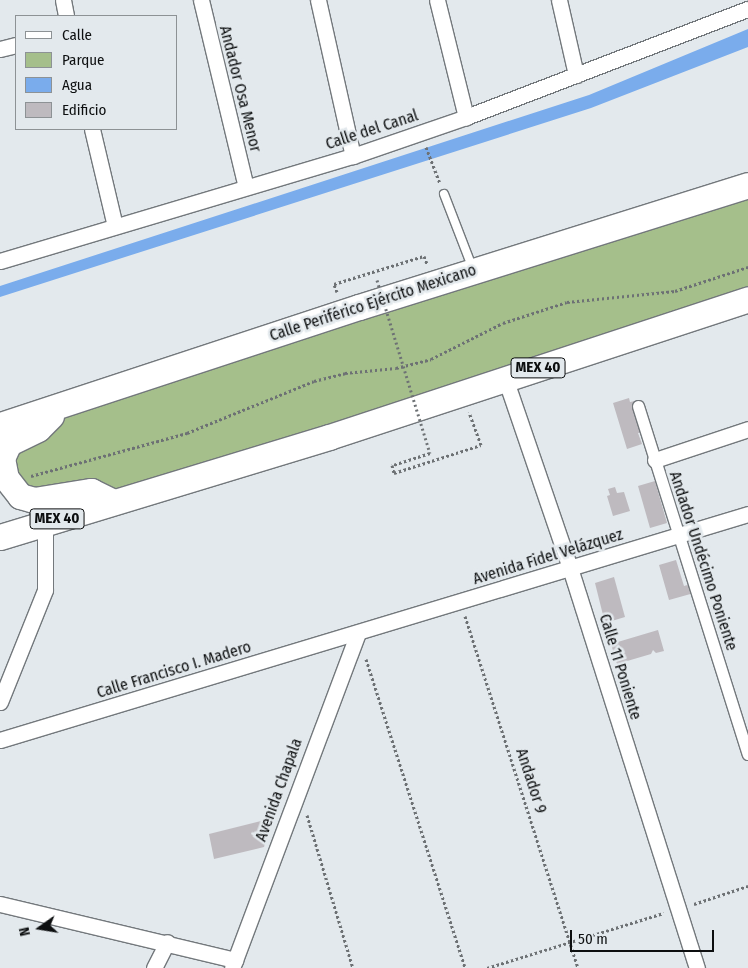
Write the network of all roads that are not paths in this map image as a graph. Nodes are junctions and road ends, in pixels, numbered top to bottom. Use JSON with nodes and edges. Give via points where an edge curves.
{"nodes":[{"id":1,"x":63,"y":0,"type":"edge"},
{"id":2,"x":200,"y":0,"type":"edge"},
{"id":3,"x":318,"y":0,"type":"edge"},
{"id":4,"x":436,"y":0,"type":"edge"},
{"id":5,"x":559,"y":0,"type":"edge"},
{"id":6,"x":748,"y":9,"type":"edge"},
{"id":7,"x":66,"y":15,"type":"edge"},
{"id":8,"x":15,"y":45,"type":"edge"},
{"id":9,"x":0,"y":49,"type":"edge"},
{"id":10,"x":576,"y":75,"type":"junction"},
{"id":11,"x":466,"y":117,"type":"junction"},
{"id":12,"x":92,"y":130,"type":"edge"},
{"id":13,"x":353,"y":156,"type":"junction"},
{"id":14,"x":748,"y":185,"type":"edge"},
{"id":15,"x":246,"y":187,"type":"junction"},
{"id":16,"x":444,"y":194,"type":"dead end"},
{"id":17,"x":115,"y":226,"type":"junction"},
{"id":18,"x":0,"y":261,"type":"edge"},
{"id":19,"x":474,"y":271,"type":"junction"},
{"id":20,"x":748,"y":300,"type":"edge"},
{"id":21,"x":505,"y":378,"type":"junction"},
{"id":22,"x":638,"y":406,"type":"dead end"},
{"id":23,"x":59,"y":407,"type":"junction"},
{"id":24,"x":0,"y":425,"type":"edge"},
{"id":25,"x":748,"y":428,"type":"edge"},
{"id":26,"x":655,"y":460,"type":"junction"},
{"id":27,"x":114,"y":502,"type":"junction"},
{"id":28,"x":748,"y":514,"type":"edge"},
{"id":29,"x":45,"y":522,"type":"junction"},
{"id":30,"x":0,"y":537,"type":"edge"},
{"id":31,"x":678,"y":538,"type":"junction"},
{"id":32,"x":570,"y":568,"type":"junction"},
{"id":33,"x":358,"y":632,"type":"junction"},
{"id":34,"x":0,"y":702,"type":"edge"},
{"id":35,"x":0,"y":740,"type":"edge"},
{"id":36,"x":748,"y":754,"type":"edge"},
{"id":37,"x":0,"y":904,"type":"edge"},
{"id":38,"x":167,"y":942,"type":"junction"},
{"id":39,"x":235,"y":965,"type":"edge"},
{"id":40,"x":154,"y":968,"type":"edge"},
{"id":41,"x":696,"y":968,"type":"edge"}],
"edges":[{"from":1,"to":7,"type":"street"},
{"from":2,"to":15,"type":"street","name":"Andador Osa Menor"},
{"from":3,"to":13,"type":"street"},
{"from":4,"to":11,"type":"street"},
{"from":5,"to":10,"type":"street"},
{"from":6,"to":10,"type":"street","name":"Calle del Canal"},
{"from":8,"to":9,"type":"street"},
{"from":10,"to":11,"type":"street","name":"Calle del Canal"},
{"from":11,"to":13,"type":"street","name":"Calle del Canal"},
{"from":12,"to":17,"type":"street"},
{"from":13,"to":15,"type":"street","name":"Calle del Canal"},
{"from":14,"to":19,"type":"highway","name":"Calle Periférico Ejército Mexicano"},
{"from":15,"to":17,"type":"street","name":"Calle del Canal"},
{"from":16,"to":19,"type":"lane"},
{"from":17,"to":18,"type":"street","name":"Calle del Canal"},
{"from":19,"to":23,"type":"highway","name":"Calle Periférico Ejército Mexicano"},
{"from":20,"to":21,"type":"highway","number":"MEX 40"},
{"from":21,"to":27,"type":"highway","number":"MEX 40"},
{"from":21,"to":32,"type":"street","name":"Calle 11 Poniente"},
{"from":22,"to":26,"type":"street","name":"Andador Undécimo Poniente"},
{"from":23,"to":24,"type":"highway","name":"Calle Periférico Ejército Mexicano"},
{"from":23,"to":27,"type":"highway","via":[[38,429],[9,443],[2,458],[6,478],[20,496],[34,500],[91,491]]},
{"from":25,"to":26,"type":"street"},
{"from":26,"to":31,"type":"street","name":"Andador Undécimo Poniente"},
{"from":27,"to":29,"type":"highway","number":"MEX 40"},
{"from":28,"to":31,"type":"street","name":"Avenida Fidel Velázquez"},
{"from":29,"to":30,"type":"highway","number":"MEX 40"},
{"from":29,"to":34,"type":"street","via":[[45,590]]},
{"from":31,"to":32,"type":"street","name":"Avenida Fidel Velázquez"},
{"from":31,"to":36,"type":"street","name":"Andador Undécimo Poniente"},
{"from":32,"to":33,"type":"street","name":"Avenida Fidel Velázquez"},
{"from":32,"to":41,"type":"street","name":"Calle 11 Poniente"},
{"from":33,"to":35,"type":"street","name":"Calle Francisco I. Madero"},
{"from":33,"to":39,"type":"street","name":"Avenida Chapala"},
{"from":37,"to":38,"type":"street","name":"Avenida Chapala"},
{"from":38,"to":39,"type":"street","name":"Avenida Chapala"},
{"from":38,"to":40,"type":"street"}]}
